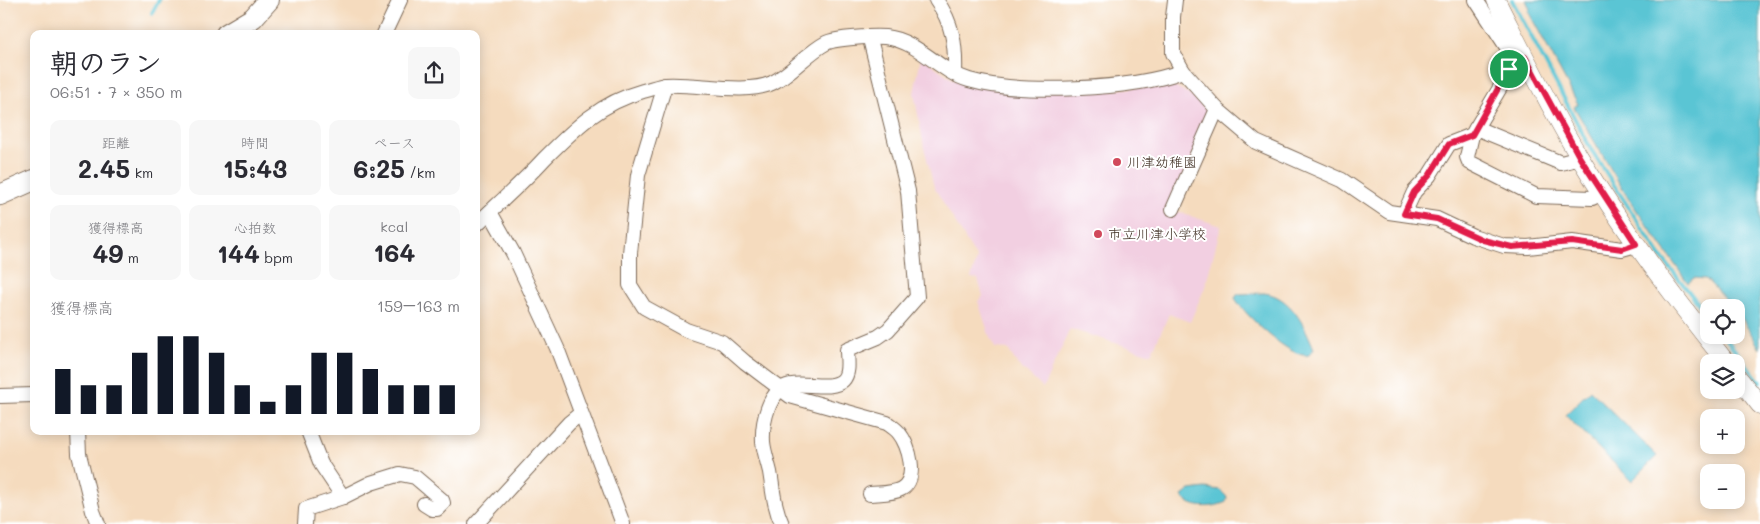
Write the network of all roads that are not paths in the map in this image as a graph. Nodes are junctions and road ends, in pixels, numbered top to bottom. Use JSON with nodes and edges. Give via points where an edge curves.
{"nodes":[{"id":1,"x":270,"y":0,"type":"edge"},
{"id":2,"x":400,"y":0,"type":"edge"},
{"id":3,"x":936,"y":0,"type":"edge"},
{"id":4,"x":1175,"y":0,"type":"edge"},
{"id":5,"x":1476,"y":0,"type":"edge"},
{"id":6,"x":1496,"y":0,"type":"edge"},
{"id":7,"x":236,"y":30,"type":"edge"},
{"id":8,"x":386,"y":30,"type":"edge"},
{"id":9,"x":870,"y":39,"type":"junction"},
{"id":10,"x":1521,"y":59,"type":"junction"},
{"id":11,"x":1183,"y":72,"type":"junction"},
{"id":12,"x":955,"y":74,"type":"junction"},
{"id":13,"x":665,"y":85,"type":"junction"},
{"id":14,"x":1217,"y":109,"type":"junction"},
{"id":15,"x":1474,"y":132,"type":"junction"},
{"id":16,"x":1580,"y":158,"type":"junction"},
{"id":17,"x":30,"y":182,"type":"edge"},
{"id":18,"x":1602,"y":193,"type":"junction"},
{"id":19,"x":0,"y":196,"type":"edge"},
{"id":20,"x":1173,"y":209,"type":"dead end"},
{"id":21,"x":490,"y":212,"type":"junction"},
{"id":22,"x":1404,"y":214,"type":"junction"},
{"id":23,"x":480,"y":221,"type":"edge"},
{"id":24,"x":1636,"y":244,"type":"junction"},
{"id":25,"x":1720,"y":354,"type":"edge"},
{"id":26,"x":1745,"y":386,"type":"edge"},
{"id":27,"x":782,"y":388,"type":"junction"},
{"id":28,"x":30,"y":394,"type":"edge"},
{"id":29,"x":0,"y":396,"type":"edge"},
{"id":30,"x":1760,"y":405,"type":"edge"},
{"id":31,"x":580,"y":414,"type":"junction"},
{"id":32,"x":78,"y":435,"type":"edge"},
{"id":33,"x":309,"y":435,"type":"edge"},
{"id":34,"x":870,"y":494,"type":"dead end"},
{"id":35,"x":343,"y":497,"type":"junction"},
{"id":36,"x":424,"y":504,"type":"dead end"},
{"id":37,"x":98,"y":524,"type":"edge"},
{"id":38,"x":306,"y":524,"type":"edge"},
{"id":39,"x":476,"y":524,"type":"edge"},
{"id":40,"x":623,"y":524,"type":"edge"},
{"id":41,"x":782,"y":524,"type":"edge"}],
"edges":[{"from":1,"to":7,"type":"main road"},
{"from":2,"to":8,"type":"street"},
{"from":3,"to":12,"type":"street","via":[[952,31],[956,52]]},
{"from":4,"to":11,"type":"street","via":[[1173,53]]},
{"from":5,"to":10,"type":"street"},
{"from":6,"to":10,"type":"street"},
{"from":9,"to":12,"type":"street","via":[[884,37],[902,41]]},
{"from":9,"to":13,"type":"street","via":[[827,42],[772,83],[754,88]]},
{"from":9,"to":27,"type":"street","via":[[908,191],[917,297],[888,330],[847,350],[847,374],[842,381],[834,385]]},
{"from":10,"to":15,"type":"street"},
{"from":10,"to":16,"type":"street"},
{"from":11,"to":12,"type":"street","via":[[1126,84],[1058,89],[998,85],[968,80]]},
{"from":11,"to":14,"type":"street"},
{"from":13,"to":21,"type":"street","via":[[622,97],[603,107],[552,150]]},
{"from":13,"to":27,"type":"street","via":[[638,175],[630,285],[644,307],[686,330],[722,342]]},
{"from":14,"to":20,"type":"street"},
{"from":14,"to":22,"type":"street","via":[[1256,142],[1342,180],[1389,212]]},
{"from":15,"to":16,"type":"street","via":[[1561,163]]},
{"from":15,"to":18,"type":"street","via":[[1467,157],[1469,162],[1536,196],[1592,198]]},
{"from":15,"to":22,"type":"street","via":[[1449,144],[1429,176],[1414,192]]},
{"from":16,"to":18,"type":"street"},
{"from":17,"to":19,"type":"main road"},
{"from":18,"to":24,"type":"street"},
{"from":21,"to":23,"type":"street"},
{"from":21,"to":31,"type":"street","via":[[557,348]]},
{"from":22,"to":24,"type":"street","via":[[1437,219],[1478,238],[1512,247],[1572,242],[1622,249]]},
{"from":24,"to":25,"type":"street"},
{"from":26,"to":30,"type":"street"},
{"from":27,"to":34,"type":"street","via":[[790,396],[887,423],[899,432],[910,462],[909,479],[902,489]]},
{"from":27,"to":41,"type":"street","via":[[773,399],[764,421],[763,444],[772,495]]},
{"from":28,"to":29,"type":"street"},
{"from":31,"to":39,"type":"street"},
{"from":31,"to":40,"type":"street"},
{"from":32,"to":37,"type":"street","via":[[79,454]]},
{"from":33,"to":35,"type":"street","via":[[320,464]]},
{"from":35,"to":36,"type":"street","via":[[371,483],[407,474],[436,494],[443,503],[432,510]]},
{"from":35,"to":38,"type":"street","via":[[306,509]]}]}
